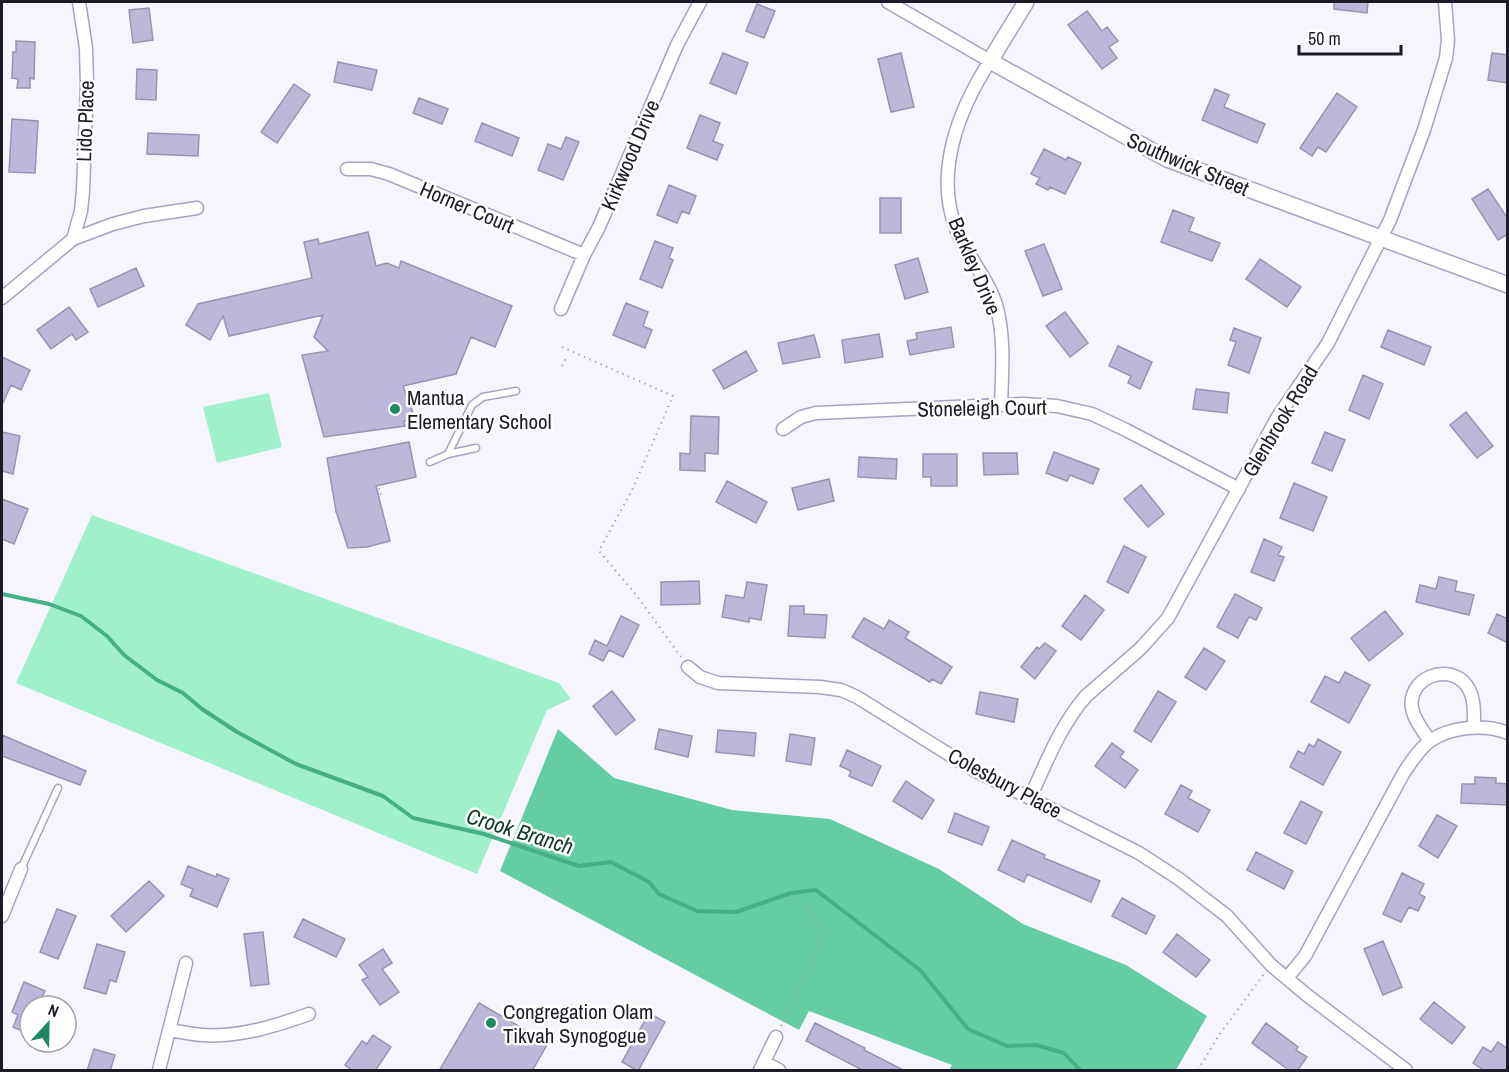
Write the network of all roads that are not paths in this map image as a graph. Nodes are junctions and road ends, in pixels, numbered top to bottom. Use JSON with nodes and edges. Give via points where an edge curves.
{"nodes":[{"id":1,"x":79,"y":2,"type":"edge"},
{"id":2,"x":700,"y":2,"type":"edge"},
{"id":3,"x":888,"y":2,"type":"edge"},
{"id":4,"x":1026,"y":2,"type":"edge"},
{"id":5,"x":1445,"y":2,"type":"edge"},
{"id":6,"x":990,"y":61,"type":"junction"},
{"id":7,"x":347,"y":169,"type":"dead end"},
{"id":8,"x":197,"y":208,"type":"dead end"},
{"id":9,"x":1381,"y":238,"type":"junction"},
{"id":10,"x":73,"y":239,"type":"junction"},
{"id":11,"x":584,"y":255,"type":"junction"},
{"id":12,"x":1508,"y":285,"type":"edge"},
{"id":13,"x":2,"y":298,"type":"edge"},
{"id":14,"x":561,"y":309,"type":"dead end"},
{"id":15,"x":516,"y":391,"type":"dead end"},
{"id":16,"x":1001,"y":405,"type":"junction"},
{"id":17,"x":783,"y":429,"type":"dead end"},
{"id":18,"x":476,"y":448,"type":"dead end"},
{"id":19,"x":448,"y":454,"type":"junction"},
{"id":20,"x":430,"y":462,"type":"dead end"},
{"id":21,"x":1239,"y":489,"type":"junction"},
{"id":22,"x":688,"y":667,"type":"road end"},
{"id":23,"x":1474,"y":727,"type":"junction"},
{"id":24,"x":1508,"y":733,"type":"edge"},
{"id":25,"x":1430,"y":741,"type":"junction"},
{"id":26,"x":58,"y":788,"type":"dead end"},
{"id":27,"x":1030,"y":798,"type":"junction"},
{"id":28,"x":21,"y":869,"type":"joint"},
{"id":29,"x":2,"y":916,"type":"edge"},
{"id":30,"x":186,"y":963,"type":"dead end"},
{"id":31,"x":1287,"y":978,"type":"junction"},
{"id":32,"x":309,"y":1014,"type":"dead end"},
{"id":33,"x":169,"y":1030,"type":"junction"},
{"id":34,"x":776,"y":1037,"type":"road end"},
{"id":35,"x":762,"y":1066,"type":"edge"},
{"id":36,"x":159,"y":1071,"type":"edge"},
{"id":37,"x":779,"y":1071,"type":"edge"},
{"id":38,"x":1406,"y":1071,"type":"edge"}],
"edges":[{"from":1,"to":10,"type":"street","name":"Lido Place","via":[[87,84],[83,191]]},
{"from":2,"to":11,"type":"street","name":"Kirkwood Drive"},
{"from":3,"to":6,"type":"street","name":"Southwick Street"},
{"from":4,"to":6,"type":"street","name":"Barkley Drive"},
{"from":5,"to":9,"type":"street","name":"Glenbrook Road","via":[[1446,58],[1424,130]]},
{"from":6,"to":9,"type":"street","name":"Southwick Street","via":[[1167,159]]},
{"from":6,"to":16,"type":"street","name":"Barkley Drive","via":[[958,123],[949,191],[956,230],[987,282],[997,309],[1002,350]]},
{"from":7,"to":11,"type":"street","name":"Horner Court","via":[[389,174]]},
{"from":8,"to":10,"type":"street","via":[[144,216]]},
{"from":9,"to":12,"type":"street","name":"Southwick Street"},
{"from":9,"to":21,"type":"street","name":"Glenbrook Road","via":[[1328,343],[1277,418]]},
{"from":10,"to":13,"type":"street"},
{"from":11,"to":14,"type":"street","name":"Kirkwood Drive"},
{"from":15,"to":19,"type":"lane","via":[[483,397],[472,405]]},
{"from":16,"to":17,"type":"street","name":"Stoneleigh Court","via":[[816,413]]},
{"from":16,"to":21,"type":"street","name":"Stoneleigh Court","via":[[1057,406],[1092,414]]},
{"from":18,"to":19,"type":"lane"},
{"from":19,"to":20,"type":"lane"},
{"from":21,"to":27,"type":"street","name":"Glenbrook Road","via":[[1168,618],[1078,705]]},
{"from":22,"to":27,"type":"street","name":"Colesbury Place","via":[[700,677],[718,683],[841,690],[974,770]]},
{"from":23,"to":24,"type":"street"},
{"from":23,"to":25,"type":"street"},
{"from":23,"to":25,"type":"street","via":[[1468,686],[1451,674],[1430,676],[1415,690],[1412,702],[1414,716]]},
{"from":25,"to":31,"type":"street","via":[[1403,774],[1315,939]]},
{"from":26,"to":28,"type":"lane"},
{"from":27,"to":31,"type":"street","name":"Colesbury Place","via":[[1139,853],[1179,879],[1227,916]]},
{"from":28,"to":29,"type":"street"},
{"from":30,"to":33,"type":"street"},
{"from":31,"to":38,"type":"street","name":"Colesbury Place"},
{"from":32,"to":33,"type":"street","via":[[258,1030],[218,1035]]},
{"from":33,"to":36,"type":"street"},
{"from":34,"to":35,"type":"street"},
{"from":35,"to":37,"type":"street"}]}
